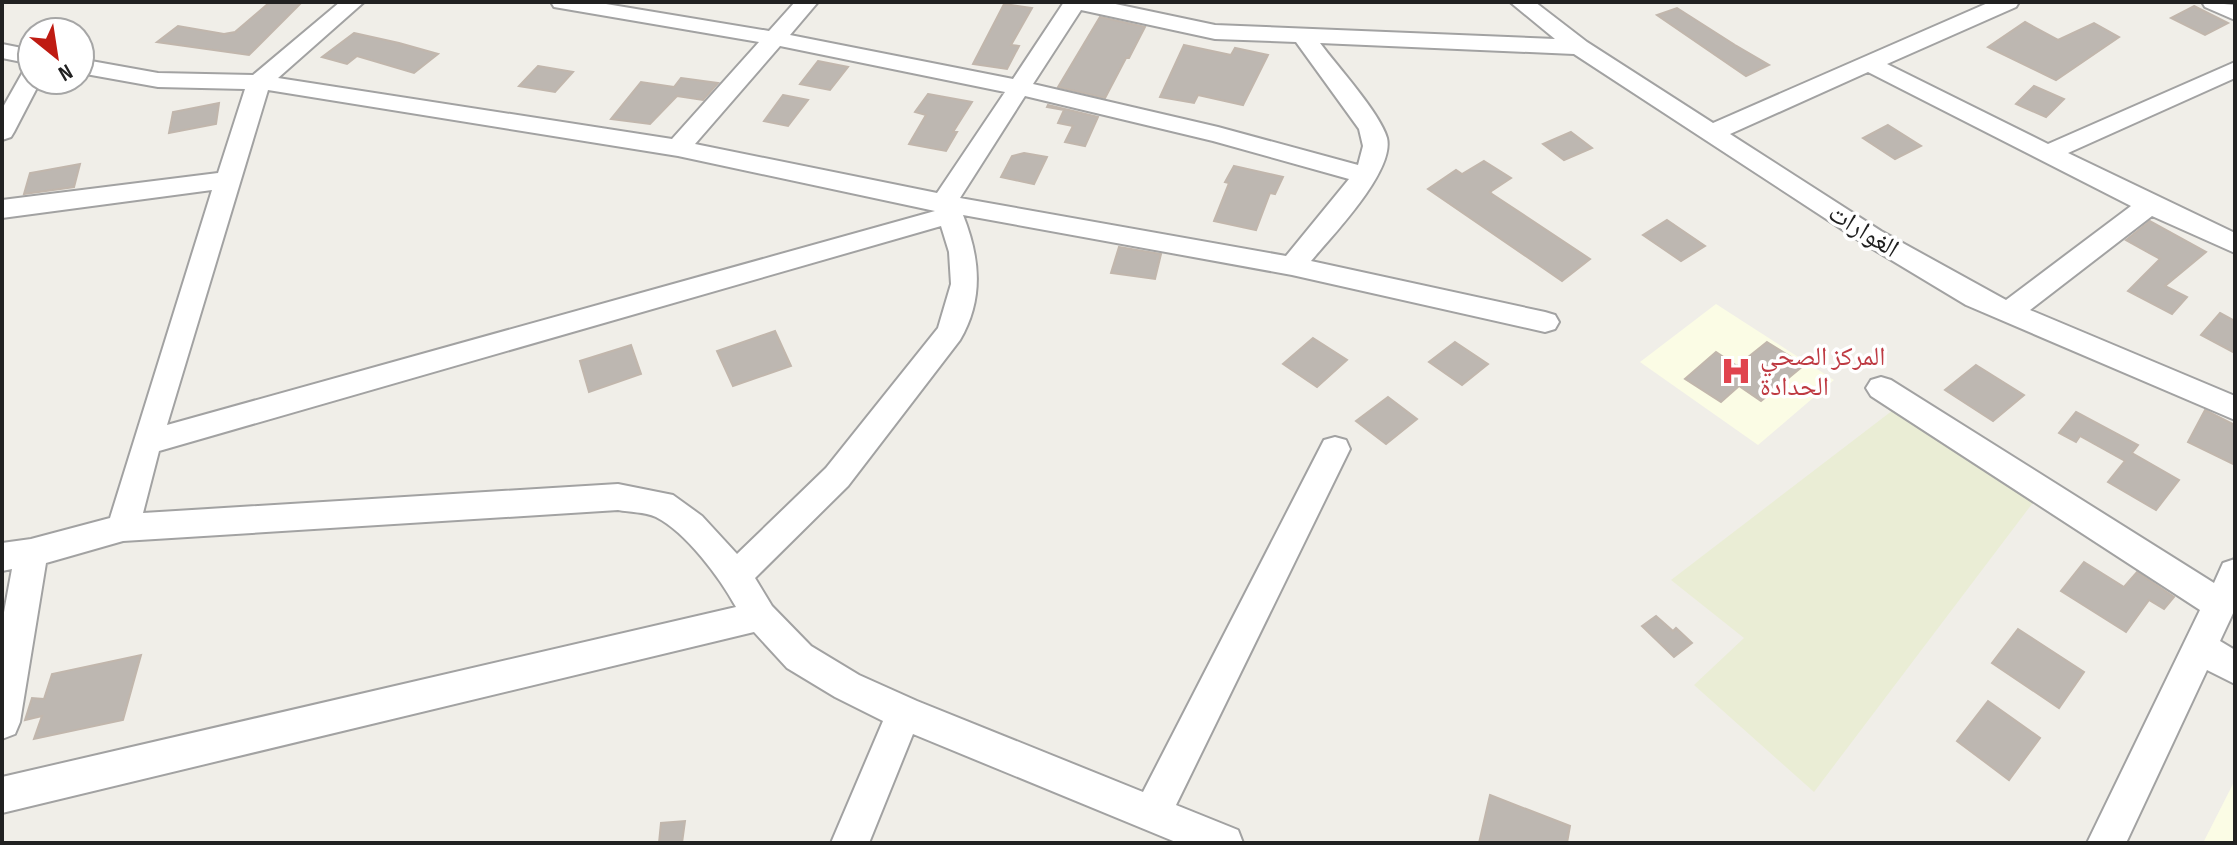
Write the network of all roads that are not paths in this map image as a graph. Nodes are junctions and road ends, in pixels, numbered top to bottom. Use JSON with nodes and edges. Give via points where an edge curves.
{"nodes":[{"id":1,"x":353,"y":2,"type":"edge"},
{"id":2,"x":562,"y":2,"type":"edge"},
{"id":3,"x":807,"y":2,"type":"edge"},
{"id":4,"x":1075,"y":2,"type":"edge"},
{"id":5,"x":1521,"y":2,"type":"edge"},
{"id":6,"x":2008,"y":2,"type":"edge"},
{"id":7,"x":2213,"y":2,"type":"edge"},
{"id":8,"x":2235,"y":13,"type":"edge"},
{"id":9,"x":1304,"y":37,"type":"junction"},
{"id":10,"x":774,"y":38,"type":"junction"},
{"id":11,"x":1579,"y":47,"type":"junction"},
{"id":12,"x":1870,"y":64,"type":"junction"},
{"id":13,"x":96,"y":69,"type":"edge"},
{"id":14,"x":2235,"y":69,"type":"edge"},
{"id":15,"x":259,"y":82,"type":"junction"},
{"id":16,"x":1023,"y":86,"type":"junction"},
{"id":17,"x":21,"y":96,"type":"edge"},
{"id":18,"x":2,"y":132,"type":"edge"},
{"id":19,"x":1713,"y":132,"type":"junction"},
{"id":20,"x":678,"y":148,"type":"junction"},
{"id":21,"x":2050,"y":152,"type":"junction"},
{"id":22,"x":1363,"y":175,"type":"junction"},
{"id":23,"x":228,"y":180,"type":"junction"},
{"id":24,"x":2150,"y":205,"type":"junction"},
{"id":25,"x":2,"y":209,"type":"edge"},
{"id":26,"x":947,"y":209,"type":"junction"},
{"id":27,"x":2235,"y":244,"type":"edge"},
{"id":28,"x":1292,"y":266,"type":"junction"},
{"id":29,"x":2007,"y":313,"type":"junction"},
{"id":30,"x":1545,"y":322,"type":"dead end"},
{"id":31,"x":1881,"y":388,"type":"dead end"},
{"id":32,"x":2235,"y":409,"type":"edge"},
{"id":33,"x":146,"y":443,"type":"junction"},
{"id":34,"x":1335,"y":449,"type":"dead end"},
{"id":35,"x":123,"y":528,"type":"junction"},
{"id":36,"x":16,"y":555,"type":"edge"},
{"id":37,"x":2235,"y":573,"type":"edge"},
{"id":38,"x":736,"y":576,"type":"junction"},
{"id":39,"x":2220,"y":605,"type":"junction"},
{"id":40,"x":760,"y":616,"type":"junction"},
{"id":41,"x":2199,"y":647,"type":"junction"},
{"id":42,"x":2235,"y":668,"type":"edge"},
{"id":43,"x":904,"y":713,"type":"junction"},
{"id":44,"x":2,"y":722,"type":"edge"},
{"id":45,"x":2,"y":795,"type":"edge"},
{"id":46,"x":1152,"y":813,"type":"junction"},
{"id":47,"x":850,"y":843,"type":"edge"},
{"id":48,"x":1224,"y":843,"type":"edge"},
{"id":49,"x":2106,"y":843,"type":"edge"}],
"edges":[{"from":1,"to":15,"type":"street"},
{"from":2,"to":10,"type":"street"},
{"from":3,"to":10,"type":"street"},
{"from":4,"to":9,"type":"street","via":[[1215,32]]},
{"from":4,"to":16,"type":"street"},
{"from":5,"to":11,"type":"street","name":"الغوارات"},
{"from":6,"to":12,"type":"street"},
{"from":7,"to":8,"type":"street"},
{"from":9,"to":11,"type":"street"},
{"from":9,"to":22,"type":"street","via":[[1371,128],[1375,155]]},
{"from":10,"to":16,"type":"street"},
{"from":10,"to":20,"type":"street"},
{"from":11,"to":19,"type":"street","name":"الغوارات"},
{"from":12,"to":19,"type":"street"},
{"from":12,"to":21,"type":"street"},
{"from":13,"to":15,"type":"street","via":[[158,80]]},
{"from":14,"to":21,"type":"street"},
{"from":15,"to":20,"type":"street"},
{"from":15,"to":23,"type":"street"},
{"from":16,"to":22,"type":"street","via":[[1223,134]]},
{"from":16,"to":26,"type":"street"},
{"from":17,"to":18,"type":"street"},
{"from":19,"to":29,"type":"street","name":"الغوارات","via":[[1872,237]]},
{"from":20,"to":26,"type":"street"},
{"from":21,"to":24,"type":"street"},
{"from":22,"to":28,"type":"street"},
{"from":23,"to":25,"type":"street"},
{"from":23,"to":33,"type":"street"},
{"from":24,"to":27,"type":"street"},
{"from":24,"to":29,"type":"street"},
{"from":26,"to":28,"type":"street"},
{"from":26,"to":33,"type":"street"},
{"from":26,"to":38,"type":"street","via":[[967,280],[962,310],[950,333],[837,477]]},
{"from":28,"to":30,"type":"street"},
{"from":29,"to":32,"type":"street","name":"الغوارات"},
{"from":31,"to":39,"type":"street"},
{"from":33,"to":35,"type":"street"},
{"from":34,"to":46,"type":"street"},
{"from":35,"to":36,"type":"street"},
{"from":35,"to":38,"type":"street","via":[[618,497],[662,504],[691,525]]},
{"from":36,"to":44,"type":"street"},
{"from":37,"to":39,"type":"street"},
{"from":38,"to":40,"type":"street"},
{"from":39,"to":41,"type":"street"},
{"from":40,"to":43,"type":"street","via":[[799,657]]},
{"from":40,"to":45,"type":"street"},
{"from":41,"to":42,"type":"street"},
{"from":41,"to":49,"type":"street"},
{"from":43,"to":46,"type":"street"},
{"from":43,"to":47,"type":"street"},
{"from":46,"to":48,"type":"street"}]}
